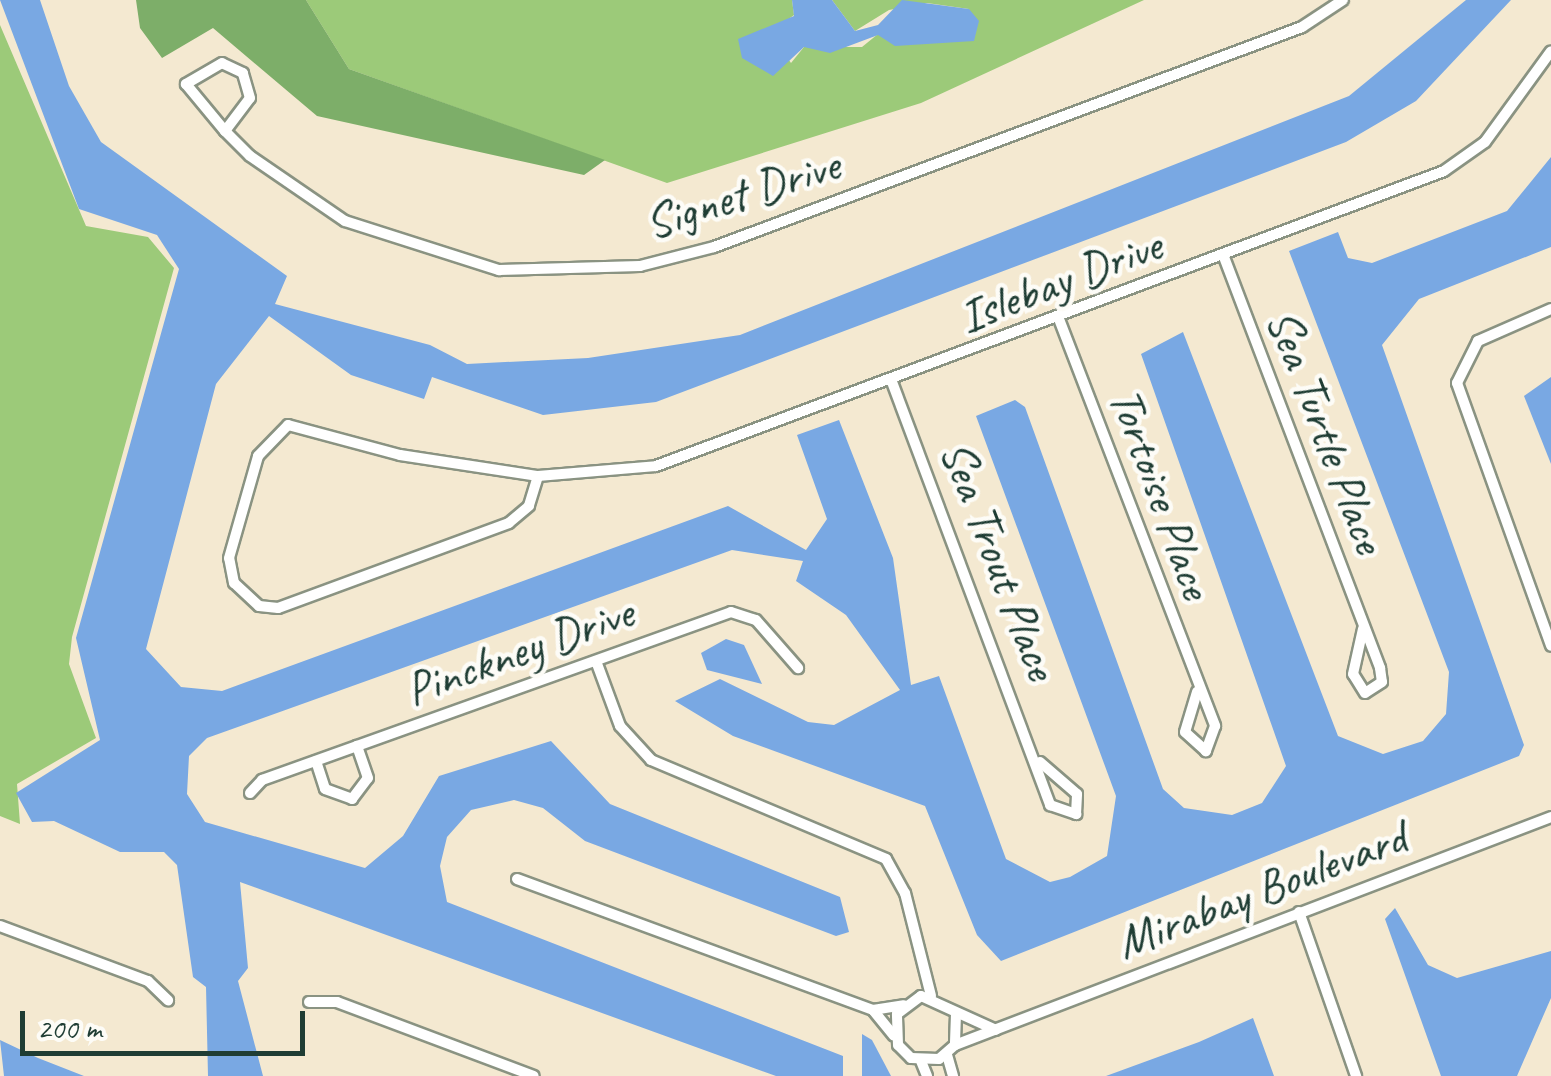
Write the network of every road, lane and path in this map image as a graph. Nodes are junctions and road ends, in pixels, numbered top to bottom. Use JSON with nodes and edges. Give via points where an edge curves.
{"nodes":[{"id":1,"x":1344,"y":0,"type":"edge"},
{"id":2,"x":1551,"y":51,"type":"edge"},
{"id":3,"x":225,"y":131,"type":"junction"},
{"id":4,"x":1224,"y":257,"type":"junction"},
{"id":5,"x":1551,"y":309,"type":"edge"},
{"id":6,"x":1059,"y":319,"type":"junction"},
{"id":7,"x":892,"y":382,"type":"junction"},
{"id":8,"x":538,"y":476,"type":"junction"},
{"id":9,"x":1363,"y":629,"type":"junction"},
{"id":10,"x":1551,"y":646,"type":"edge"},
{"id":11,"x":596,"y":661,"type":"junction"},
{"id":12,"x":798,"y":668,"type":"dead end"},
{"id":13,"x":1198,"y":692,"type":"junction"},
{"id":14,"x":356,"y":746,"type":"junction"},
{"id":15,"x":316,"y":761,"type":"junction"},
{"id":16,"x":1040,"y":762,"type":"junction"},
{"id":17,"x":250,"y":792,"type":"dead end"},
{"id":18,"x":1551,"y":817,"type":"edge"},
{"id":19,"x":516,"y":879,"type":"dead end"},
{"id":20,"x":1300,"y":912,"type":"junction"},
{"id":21,"x":0,"y":926,"type":"edge"},
{"id":22,"x":919,"y":977,"type":"junction"},
{"id":23,"x":931,"y":996,"type":"junction"},
{"id":24,"x":168,"y":1000,"type":"dead end"},
{"id":25,"x":309,"y":1002,"type":"dead end"},
{"id":26,"x":908,"y":1002,"type":"junction"},
{"id":27,"x":873,"y":1010,"type":"junction"},
{"id":28,"x":956,"y":1014,"type":"junction"},
{"id":29,"x":997,"y":1030,"type":"junction"},
{"id":30,"x":894,"y":1036,"type":"junction"},
{"id":31,"x":955,"y":1045,"type":"junction"},
{"id":32,"x":947,"y":1055,"type":"junction"},
{"id":33,"x":921,"y":1061,"type":"junction"},
{"id":34,"x":534,"y":1076,"type":"edge"},
{"id":35,"x":927,"y":1076,"type":"edge"},
{"id":36,"x":953,"y":1076,"type":"edge"},
{"id":37,"x":1356,"y":1076,"type":"edge"}],
"edges":[{"from":1,"to":3,"type":"street","name":"Signet Drive","via":[[1302,27],[640,266],[499,270],[414,250],[311,201]]},
{"from":2,"to":4,"type":"street","name":"Islebay Drive","via":[[1466,160]]},
{"from":3,"to":3,"type":"street","name":"Signet Drive","via":[[186,84],[222,63],[242,73],[250,98]]},
{"from":4,"to":6,"type":"street","name":"Islebay Drive"},
{"from":4,"to":9,"type":"street","name":"Sea Turtle Place"},
{"from":5,"to":10,"type":"street","via":[[1478,340],[1457,384]]},
{"from":6,"to":7,"type":"street","name":"Islebay Drive"},
{"from":6,"to":13,"type":"street","name":"Tortoise Place"},
{"from":7,"to":8,"type":"street","name":"Islebay Drive","via":[[656,466]]},
{"from":7,"to":16,"type":"street","name":"Sea Trout Place"},
{"from":8,"to":8,"type":"street","name":"Islebay Drive","via":[[400,455],[288,425],[258,456],[228,558],[234,583],[259,606],[278,608],[508,524],[530,506]]},
{"from":9,"to":9,"type":"street","name":"Sea Turtle Place","via":[[1353,674],[1365,693],[1382,682]]},
{"from":11,"to":12,"type":"street","name":"Pinckney Drive","via":[[731,612],[756,620]]},
{"from":11,"to":14,"type":"street","name":"Pinckney Drive"},
{"from":11,"to":22,"type":"street","via":[[620,726],[651,760],[886,859],[905,893]]},
{"from":13,"to":13,"type":"street","name":"Tortoise Place","via":[[1186,732],[1206,751],[1215,726]]},
{"from":14,"to":15,"type":"street","name":"Pinckney Drive"},
{"from":14,"to":15,"type":"street","via":[[368,778],[352,798],[325,790]]},
{"from":15,"to":17,"type":"street","name":"Pinckney Drive"},
{"from":16,"to":16,"type":"street","name":"Sea Trout Place","via":[[1050,805],[1076,814],[1077,794]]},
{"from":18,"to":20,"type":"street","name":"Mirabay Boulevard"},
{"from":19,"to":27,"type":"street"},
{"from":20,"to":29,"type":"street","name":"Mirabay Boulevard"},
{"from":20,"to":37,"type":"street"},
{"from":21,"to":24,"type":"street","via":[[148,981]]},
{"from":22,"to":23,"type":"street"},
{"from":22,"to":26,"type":"street"},
{"from":23,"to":26,"type":"street"},
{"from":23,"to":28,"type":"street"},
{"from":25,"to":34,"type":"street","via":[[337,1002]]},
{"from":26,"to":27,"type":"street"},
{"from":26,"to":30,"type":"street"},
{"from":27,"to":30,"type":"street"},
{"from":28,"to":29,"type":"street"},
{"from":28,"to":31,"type":"street"},
{"from":29,"to":31,"type":"street","name":"Mirabay Boulevard"},
{"from":30,"to":33,"type":"street"},
{"from":31,"to":32,"type":"street"},
{"from":32,"to":33,"type":"street"},
{"from":32,"to":36,"type":"street"},
{"from":33,"to":35,"type":"street"}]}
